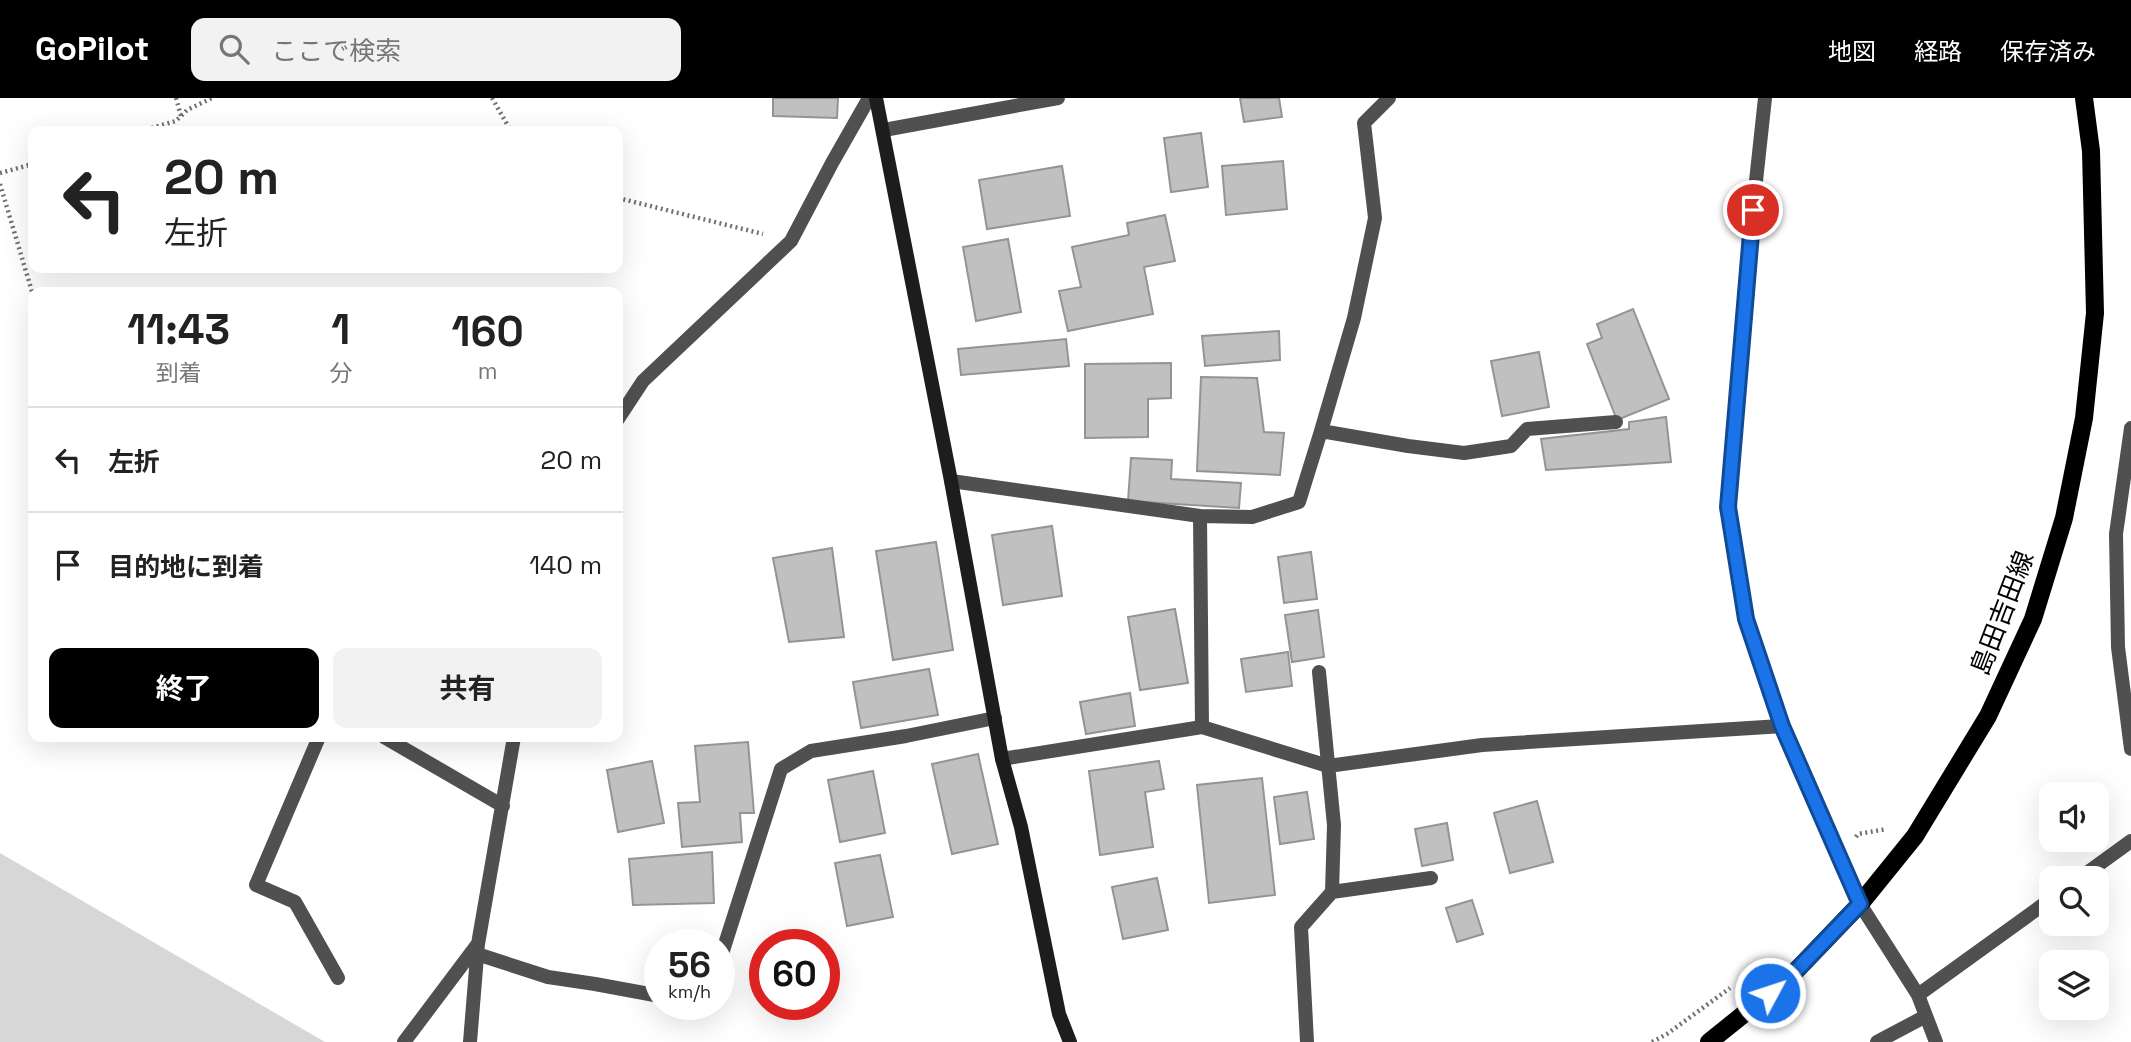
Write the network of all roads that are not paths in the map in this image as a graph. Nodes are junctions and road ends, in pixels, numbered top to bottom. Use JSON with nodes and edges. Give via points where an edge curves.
{"nodes":[{"id":1,"x":869,"y":98,"type":"edge"},
{"id":2,"x":876,"y":98,"type":"edge"},
{"id":3,"x":1058,"y":98,"type":"edge"},
{"id":4,"x":1389,"y":98,"type":"edge"},
{"id":5,"x":1765,"y":98,"type":"edge"},
{"id":6,"x":2084,"y":98,"type":"edge"},
{"id":7,"x":884,"y":130,"type":"junction"},
{"id":8,"x":623,"y":411,"type":"edge"},
{"id":9,"x":1616,"y":422,"type":"dead end"},
{"id":10,"x":2131,"y":428,"type":"edge"},
{"id":11,"x":1321,"y":430,"type":"junction"},
{"id":12,"x":951,"y":481,"type":"junction"},
{"id":13,"x":1200,"y":516,"type":"junction"},
{"id":14,"x":1319,"y":672,"type":"dead end"},
{"id":15,"x":995,"y":718,"type":"junction"},
{"id":16,"x":1782,"y":726,"type":"junction"},
{"id":17,"x":1202,"y":727,"type":"junction"},
{"id":18,"x":317,"y":742,"type":"edge"},
{"id":19,"x":393,"y":742,"type":"edge"},
{"id":20,"x":513,"y":742,"type":"edge"},
{"id":21,"x":2131,"y":749,"type":"edge"},
{"id":22,"x":1002,"y":760,"type":"junction"},
{"id":23,"x":1328,"y":766,"type":"junction"},
{"id":24,"x":503,"y":806,"type":"junction"},
{"id":25,"x":2131,"y":841,"type":"edge"},
{"id":26,"x":2097,"y":866,"type":"edge"},
{"id":27,"x":1432,"y":878,"type":"dead end"},
{"id":28,"x":1332,"y":892,"type":"junction"},
{"id":29,"x":1860,"y":904,"type":"junction"},
{"id":30,"x":2039,"y":908,"type":"edge"},
{"id":31,"x":730,"y":929,"type":"edge"},
{"id":32,"x":477,"y":949,"type":"junction"},
{"id":33,"x":338,"y":978,"type":"dead end"},
{"id":34,"x":644,"y":993,"type":"edge"},
{"id":35,"x":1918,"y":995,"type":"junction"},
{"id":36,"x":1926,"y":1016,"type":"junction"},
{"id":37,"x":404,"y":1042,"type":"edge"},
{"id":38,"x":470,"y":1042,"type":"edge"},
{"id":39,"x":1070,"y":1042,"type":"edge"},
{"id":40,"x":1307,"y":1042,"type":"edge"},
{"id":41,"x":1709,"y":1042,"type":"edge"},
{"id":42,"x":1877,"y":1042,"type":"edge"},
{"id":43,"x":1936,"y":1042,"type":"edge"}],
"edges":[{"from":1,"to":8,"type":"street","via":[[791,241],[643,380]]},
{"from":2,"to":7,"type":"street"},
{"from":3,"to":7,"type":"street"},
{"from":4,"to":11,"type":"street","via":[[1364,123],[1375,218],[1354,318]]},
{"from":5,"to":16,"type":"street","via":[[1728,507],[1746,619]]},
{"from":6,"to":29,"type":"main road","name":"島田吉田線","via":[[2091,150],[2095,313],[2084,418],[2064,518],[2033,619],[1989,716],[1915,836]]},
{"from":7,"to":12,"type":"street"},
{"from":9,"to":11,"type":"street","via":[[1527,429],[1511,446],[1464,453]]},
{"from":10,"to":21,"type":"street","via":[[2116,534],[2118,647]]},
{"from":11,"to":13,"type":"street","via":[[1299,502],[1252,517]]},
{"from":12,"to":13,"type":"street"},
{"from":12,"to":15,"type":"street"},
{"from":13,"to":17,"type":"street"},
{"from":14,"to":23,"type":"street"},
{"from":15,"to":22,"type":"street"},
{"from":15,"to":31,"type":"street","via":[[811,751],[781,769]]},
{"from":16,"to":23,"type":"street","via":[[1482,745]]},
{"from":16,"to":29,"type":"street"},
{"from":17,"to":22,"type":"street"},
{"from":17,"to":23,"type":"street"},
{"from":18,"to":33,"type":"street","via":[[256,885],[295,902]]},
{"from":19,"to":24,"type":"street"},
{"from":20,"to":24,"type":"street"},
{"from":22,"to":39,"type":"street","via":[[1021,827],[1059,1014]]},
{"from":23,"to":28,"type":"street","via":[[1334,825]]},
{"from":24,"to":32,"type":"street"},
{"from":25,"to":26,"type":"street"},
{"from":27,"to":28,"type":"street"},
{"from":28,"to":40,"type":"street","via":[[1301,927]]},
{"from":29,"to":35,"type":"street"},
{"from":29,"to":41,"type":"main road","name":"島田吉田線","via":[[1790,977]]},
{"from":30,"to":35,"type":"street"},
{"from":32,"to":34,"type":"street","via":[[548,977]]},
{"from":32,"to":37,"type":"street"},
{"from":32,"to":38,"type":"street"},
{"from":35,"to":36,"type":"street"},
{"from":36,"to":42,"type":"street"},
{"from":36,"to":43,"type":"street"}]}
